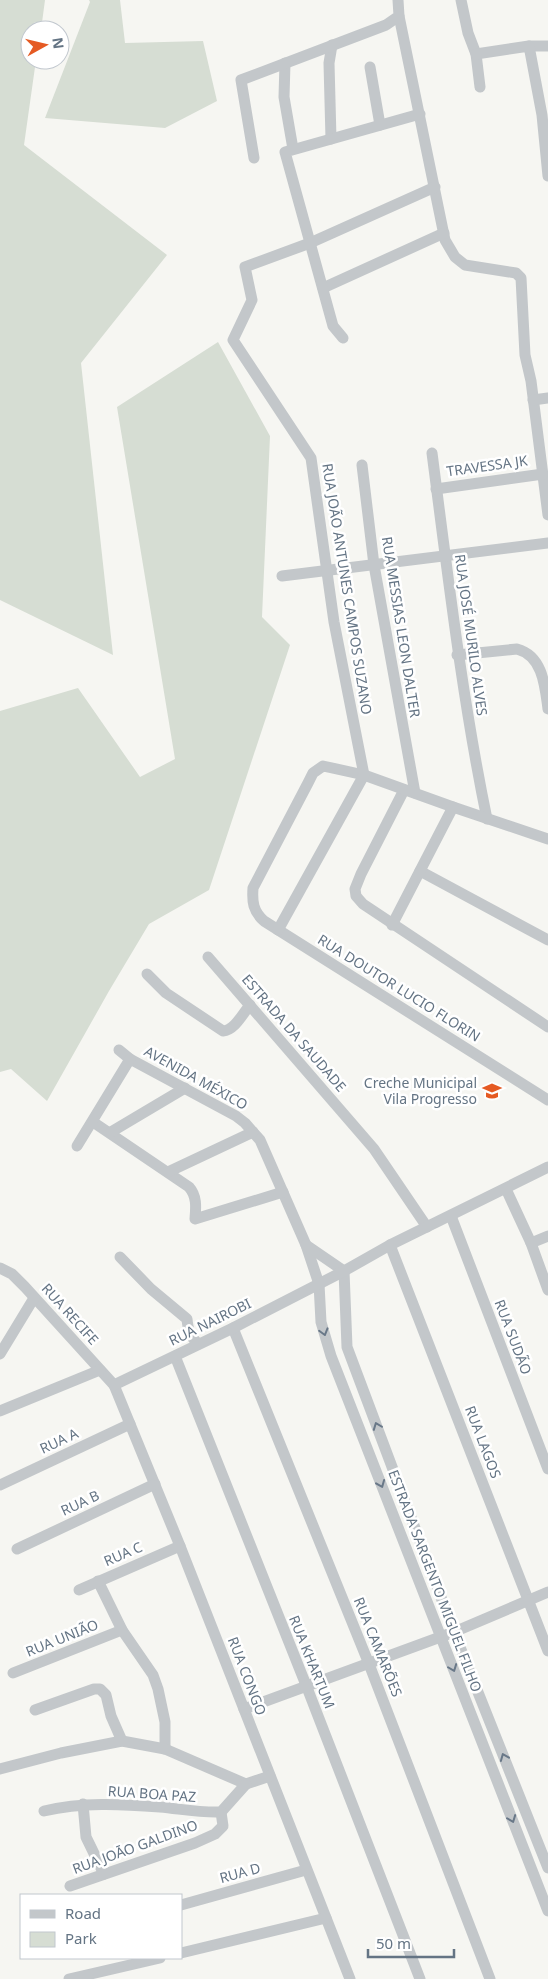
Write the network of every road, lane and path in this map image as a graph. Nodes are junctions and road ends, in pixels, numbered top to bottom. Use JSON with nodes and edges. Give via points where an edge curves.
{"nodes":[{"id":1,"x":398,"y":0,"type":"edge"},
{"id":2,"x":461,"y":0,"type":"edge"},
{"id":3,"x":399,"y":16,"type":"junction"},
{"id":4,"x":332,"y":45,"type":"junction"},
{"id":5,"x":529,"y":46,"type":"junction"},
{"id":6,"x":548,"y":46,"type":"edge"},
{"id":7,"x":476,"y":54,"type":"junction"},
{"id":8,"x":285,"y":63,"type":"junction"},
{"id":9,"x":370,"y":67,"type":"dead end"},
{"id":10,"x":480,"y":87,"type":"dead end"},
{"id":11,"x":420,"y":114,"type":"junction"},
{"id":12,"x":545,"y":116,"type":"edge"},
{"id":13,"x":380,"y":125,"type":"junction"},
{"id":14,"x":332,"y":139,"type":"junction"},
{"id":15,"x":294,"y":149,"type":"junction"},
{"id":16,"x":254,"y":158,"type":"dead end"},
{"id":17,"x":548,"y":176,"type":"edge"},
{"id":18,"x":435,"y":186,"type":"junction"},
{"id":19,"x":444,"y":233,"type":"junction"},
{"id":20,"x":310,"y":243,"type":"junction"},
{"id":21,"x":323,"y":288,"type":"junction"},
{"id":22,"x":343,"y":338,"type":"dead end"},
{"id":23,"x":548,"y":398,"type":"edge"},
{"id":24,"x":534,"y":400,"type":"junction"},
{"id":25,"x":432,"y":454,"type":"dead end"},
{"id":26,"x":362,"y":465,"type":"dead end"},
{"id":27,"x":543,"y":474,"type":"junction"},
{"id":28,"x":436,"y":488,"type":"junction"},
{"id":29,"x":548,"y":515,"type":"edge"},
{"id":30,"x":548,"y":543,"type":"edge"},
{"id":31,"x":443,"y":554,"type":"junction"},
{"id":32,"x":374,"y":565,"type":"junction"},
{"id":33,"x":327,"y":571,"type":"junction"},
{"id":34,"x":282,"y":576,"type":"dead end"},
{"id":35,"x":458,"y":655,"type":"junction"},
{"id":36,"x":548,"y":709,"type":"edge"},
{"id":37,"x":364,"y":775,"type":"junction"},
{"id":38,"x":409,"y":791,"type":"junction"},
{"id":39,"x":452,"y":808,"type":"junction"},
{"id":40,"x":487,"y":819,"type":"junction"},
{"id":41,"x":548,"y":839,"type":"edge"},
{"id":42,"x":420,"y":871,"type":"junction"},
{"id":43,"x":392,"y":924,"type":"junction"},
{"id":44,"x":278,"y":930,"type":"junction"},
{"id":45,"x":548,"y":940,"type":"edge"},
{"id":46,"x":208,"y":956,"type":"dead end"},
{"id":47,"x":147,"y":974,"type":"dead end"},
{"id":48,"x":250,"y":1005,"type":"junction"},
{"id":49,"x":548,"y":1027,"type":"edge"},
{"id":50,"x":119,"y":1050,"type":"dead end"},
{"id":51,"x":130,"y":1059,"type":"junction"},
{"id":52,"x":185,"y":1088,"type":"junction"},
{"id":53,"x":548,"y":1100,"type":"edge"},
{"id":54,"x":93,"y":1122,"type":"junction"},
{"id":55,"x":111,"y":1132,"type":"junction"},
{"id":56,"x":253,"y":1132,"type":"junction"},
{"id":57,"x":77,"y":1146,"type":"dead end"},
{"id":58,"x":548,"y":1167,"type":"edge"},
{"id":59,"x":168,"y":1172,"type":"junction"},
{"id":60,"x":506,"y":1189,"type":"junction"},
{"id":61,"x":283,"y":1192,"type":"junction"},
{"id":62,"x":450,"y":1216,"type":"junction"},
{"id":63,"x":427,"y":1227,"type":"junction"},
{"id":64,"x":548,"y":1236,"type":"edge"},
{"id":65,"x":531,"y":1243,"type":"junction"},
{"id":66,"x":306,"y":1244,"type":"junction"},
{"id":67,"x":390,"y":1244,"type":"junction"},
{"id":68,"x":120,"y":1257,"type":"dead end"},
{"id":69,"x":0,"y":1268,"type":"edge"},
{"id":70,"x":344,"y":1271,"type":"junction"},
{"id":71,"x":319,"y":1284,"type":"junction"},
{"id":72,"x":548,"y":1290,"type":"edge"},
{"id":73,"x":34,"y":1298,"type":"junction"},
{"id":74,"x":234,"y":1328,"type":"junction"},
{"id":75,"x":198,"y":1344,"type":"junction"},
{"id":76,"x":0,"y":1354,"type":"edge"},
{"id":77,"x":175,"y":1356,"type":"junction"},
{"id":78,"x":100,"y":1370,"type":"junction"},
{"id":79,"x":114,"y":1385,"type":"junction"},
{"id":80,"x":0,"y":1411,"type":"edge"},
{"id":81,"x":130,"y":1424,"type":"junction"},
{"id":82,"x":548,"y":1469,"type":"edge"},
{"id":83,"x":155,"y":1484,"type":"junction"},
{"id":84,"x":0,"y":1486,"type":"edge"},
{"id":85,"x":180,"y":1546,"type":"junction"},
{"id":86,"x":17,"y":1549,"type":"dead end"},
{"id":87,"x":98,"y":1581,"type":"junction"},
{"id":88,"x":78,"y":1590,"type":"dead end"},
{"id":89,"x":548,"y":1592,"type":"edge"},
{"id":90,"x":528,"y":1600,"type":"junction"},
{"id":91,"x":122,"y":1630,"type":"junction"},
{"id":92,"x":454,"y":1632,"type":"junction"},
{"id":93,"x":441,"y":1636,"type":"junction"},
{"id":94,"x":548,"y":1651,"type":"edge"},
{"id":95,"x":369,"y":1664,"type":"junction"},
{"id":96,"x":13,"y":1673,"type":"dead end"},
{"id":97,"x":306,"y":1685,"type":"junction"},
{"id":98,"x":244,"y":1709,"type":"junction"},
{"id":99,"x":35,"y":1710,"type":"dead end"},
{"id":100,"x":122,"y":1741,"type":"junction"},
{"id":101,"x":166,"y":1749,"type":"junction"},
{"id":102,"x":0,"y":1769,"type":"edge"},
{"id":103,"x":270,"y":1776,"type":"junction"},
{"id":104,"x":246,"y":1784,"type":"junction"},
{"id":105,"x":84,"y":1804,"type":"junction"},
{"id":106,"x":44,"y":1811,"type":"dead end"},
{"id":107,"x":221,"y":1812,"type":"junction"},
{"id":108,"x":548,"y":1868,"type":"edge"},
{"id":109,"x":306,"y":1870,"type":"junction"},
{"id":110,"x":104,"y":1874,"type":"junction"},
{"id":111,"x":70,"y":1886,"type":"dead end"},
{"id":112,"x":182,"y":1905,"type":"edge"},
{"id":113,"x":548,"y":1911,"type":"edge"},
{"id":114,"x":326,"y":1918,"type":"junction"},
{"id":115,"x":182,"y":1953,"type":"edge"},
{"id":116,"x":156,"y":1959,"type":"edge"},
{"id":117,"x":346,"y":1978,"type":"edge"},
{"id":118,"x":70,"y":1979,"type":"edge"},
{"id":119,"x":420,"y":1979,"type":"edge"},
{"id":120,"x":490,"y":1979,"type":"edge"}],
"edges":[{"from":1,"to":3,"type":"street"},
{"from":2,"to":7,"type":"street"},
{"from":3,"to":4,"type":"street","via":[[386,25]]},
{"from":3,"to":11,"type":"street"},
{"from":4,"to":8,"type":"street"},
{"from":4,"to":14,"type":"street","via":[[329,63]]},
{"from":5,"to":6,"type":"street"},
{"from":5,"to":7,"type":"street"},
{"from":5,"to":12,"type":"street"},
{"from":7,"to":10,"type":"street"},
{"from":8,"to":15,"type":"street","via":[[284,97]]},
{"from":8,"to":16,"type":"street","via":[[241,80]]},
{"from":9,"to":13,"type":"street"},
{"from":11,"to":13,"type":"street"},
{"from":11,"to":18,"type":"street"},
{"from":12,"to":17,"type":"street"},
{"from":13,"to":14,"type":"street"},
{"from":14,"to":15,"type":"street"},
{"from":15,"to":20,"type":"street","via":[[284,152]]},
{"from":18,"to":19,"type":"street"},
{"from":18,"to":20,"type":"street"},
{"from":19,"to":21,"type":"street"},
{"from":19,"to":24,"type":"street","via":[[454,257],[465,265],[516,273],[521,278],[523,334]]},
{"from":20,"to":21,"type":"street"},
{"from":20,"to":33,"type":"street","name":"RUA JOÃO ANTUNES CAMPOS SUZANO","via":[[245,267],[252,300],[233,340],[311,458]]},
{"from":21,"to":22,"type":"street","via":[[333,326]]},
{"from":23,"to":24,"type":"street"},
{"from":24,"to":27,"type":"street"},
{"from":25,"to":28,"type":"street","name":"RUA JOSÉ MURILO ALVES"},
{"from":26,"to":32,"type":"street","name":"RUA MESSIAS LEON DALTER"},
{"from":27,"to":28,"type":"street","name":"TRAVESSA JK"},
{"from":27,"to":29,"type":"street"},
{"from":28,"to":31,"type":"street","name":"RUA JOSÉ MURILO ALVES"},
{"from":30,"to":31,"type":"street"},
{"from":31,"to":32,"type":"street"},
{"from":31,"to":35,"type":"street","name":"RUA JOSÉ MURILO ALVES"},
{"from":32,"to":33,"type":"street"},
{"from":32,"to":38,"type":"street","name":"RUA MESSIAS LEON DALTER"},
{"from":33,"to":34,"type":"street"},
{"from":33,"to":37,"type":"street","name":"RUA JOÃO ANTUNES CAMPOS SUZANO","via":[[342,671]]},
{"from":35,"to":36,"type":"street","via":[[524,651],[540,670]]},
{"from":35,"to":40,"type":"street","name":"RUA JOSÉ MURILO ALVES"},
{"from":37,"to":38,"type":"street"},
{"from":37,"to":44,"type":"street"},
{"from":37,"to":44,"type":"street","name":"RUA DOUTOR LUCIO FLORIN","via":[[323,766],[313,773],[253,888],[255,911]]},
{"from":38,"to":39,"type":"street"},
{"from":38,"to":43,"type":"street","via":[[355,888],[356,896],[363,904]]},
{"from":39,"to":40,"type":"street"},
{"from":39,"to":42,"type":"street"},
{"from":40,"to":41,"type":"street"},
{"from":42,"to":43,"type":"street"},
{"from":42,"to":45,"type":"street"},
{"from":43,"to":49,"type":"street"},
{"from":44,"to":53,"type":"street","name":"RUA DOUTOR LUCIO FLORIN"},
{"from":46,"to":48,"type":"street","name":"ESTRADA DA SAUDADE"},
{"from":47,"to":48,"type":"street","via":[[166,993],[223,1031],[229,1030]]},
{"from":48,"to":63,"type":"street","name":"ESTRADA DA SAUDADE","via":[[374,1149]]},
{"from":50,"to":51,"type":"street","name":"AVENIDA MÉXICO"},
{"from":51,"to":52,"type":"street","name":"AVENIDA MÉXICO"},
{"from":51,"to":54,"type":"street"},
{"from":52,"to":55,"type":"street"},
{"from":52,"to":56,"type":"street","name":"AVENIDA MÉXICO","via":[[236,1116]]},
{"from":54,"to":55,"type":"street"},
{"from":54,"to":57,"type":"street"},
{"from":55,"to":59,"type":"street"},
{"from":56,"to":59,"type":"street"},
{"from":56,"to":61,"type":"street","name":"AVENIDA MÉXICO","via":[[260,1140]]},
{"from":58,"to":60,"type":"street"},
{"from":59,"to":61,"type":"street","via":[[194,1192],[196,1219]]},
{"from":60,"to":62,"type":"street"},
{"from":60,"to":65,"type":"street"},
{"from":61,"to":66,"type":"street","name":"AVENIDA MÉXICO"},
{"from":62,"to":63,"type":"street"},
{"from":62,"to":82,"type":"street","name":"RUA SUDÃO"},
{"from":63,"to":67,"type":"street"},
{"from":64,"to":65,"type":"street"},
{"from":65,"to":72,"type":"street"},
{"from":66,"to":70,"type":"street"},
{"from":66,"to":71,"type":"street","name":"AVENIDA MÉXICO"},
{"from":67,"to":70,"type":"street"},
{"from":67,"to":90,"type":"street","name":"RUA LAGOS"},
{"from":68,"to":75,"type":"street","via":[[187,1319],[191,1338]]},
{"from":69,"to":73,"type":"street","name":"RUA RECIFE","via":[[12,1274]]},
{"from":70,"to":71,"type":"street"},
{"from":92,"to":70,"type":"street","name":"ESTRADA SARGENTO MIGUEL FILHO","one_way":true,"via":[[347,1347]]},
{"from":71,"to":74,"type":"street","name":"RUA NAIROBI"},
{"from":71,"to":93,"type":"street","name":"ESTRADA SARGENTO MIGUEL FILHO","one_way":true,"via":[[321,1322],[326,1342]]},
{"from":73,"to":76,"type":"street"},
{"from":73,"to":78,"type":"street","name":"RUA RECIFE"},
{"from":74,"to":75,"type":"street","name":"RUA NAIROBI"},
{"from":74,"to":95,"type":"street","name":"RUA CAMARÕES"},
{"from":75,"to":77,"type":"street","name":"RUA NAIROBI"},
{"from":77,"to":79,"type":"street","name":"RUA NAIROBI"},
{"from":77,"to":97,"type":"street","name":"RUA KHARTUM"},
{"from":78,"to":79,"type":"street","name":"RUA RECIFE"},
{"from":78,"to":80,"type":"street"},
{"from":79,"to":81,"type":"street","name":"RUA CONGO"},
{"from":81,"to":83,"type":"street","name":"RUA CONGO"},
{"from":81,"to":84,"type":"street","name":"RUA A"},
{"from":83,"to":85,"type":"street","name":"RUA CONGO"},
{"from":83,"to":86,"type":"street","name":"RUA B"},
{"from":85,"to":87,"type":"street","name":"RUA C"},
{"from":85,"to":98,"type":"street","name":"RUA CONGO"},
{"from":87,"to":88,"type":"street","name":"RUA C"},
{"from":87,"to":91,"type":"street"},
{"from":89,"to":90,"type":"street"},
{"from":90,"to":92,"type":"street"},
{"from":90,"to":94,"type":"street","name":"RUA LAGOS"},
{"from":91,"to":96,"type":"street","name":"RUA UNIÃO"},
{"from":91,"to":101,"type":"street","via":[[156,1682],[165,1722]]},
{"from":92,"to":93,"type":"street"},
{"from":108,"to":92,"type":"street","name":"ESTRADA SARGENTO MIGUEL FILHO","one_way":true},
{"from":93,"to":95,"type":"street"},
{"from":93,"to":113,"type":"street","name":"ESTRADA SARGENTO MIGUEL FILHO","one_way":true},
{"from":95,"to":97,"type":"street"},
{"from":95,"to":120,"type":"street","name":"RUA CAMARÕES"},
{"from":97,"to":98,"type":"street"},
{"from":97,"to":119,"type":"street","name":"RUA KHARTUM"},
{"from":98,"to":103,"type":"street","name":"RUA CONGO"},
{"from":99,"to":100,"type":"street","via":[[100,1689],[106,1695],[110,1716]]},
{"from":100,"to":101,"type":"street"},
{"from":100,"to":102,"type":"street"},
{"from":101,"to":104,"type":"street"},
{"from":103,"to":104,"type":"street"},
{"from":103,"to":109,"type":"street","name":"RUA CONGO"},
{"from":104,"to":107,"type":"street"},
{"from":105,"to":106,"type":"street","name":"RUA BOA PAZ"},
{"from":105,"to":107,"type":"street","name":"RUA BOA PAZ"},
{"from":105,"to":110,"type":"street","via":[[86,1837]]},
{"from":107,"to":110,"type":"street","name":"RUA JOĀO GALDINO","via":[[223,1826],[215,1834]]},
{"from":109,"to":112,"type":"street","name":"RUA D"},
{"from":109,"to":114,"type":"street","name":"RUA CONGO"},
{"from":110,"to":111,"type":"street","name":"RUA JOĀO GALDINO"},
{"from":114,"to":115,"type":"street"},
{"from":114,"to":117,"type":"street","name":"RUA CONGO"},
{"from":116,"to":118,"type":"street"}]}
